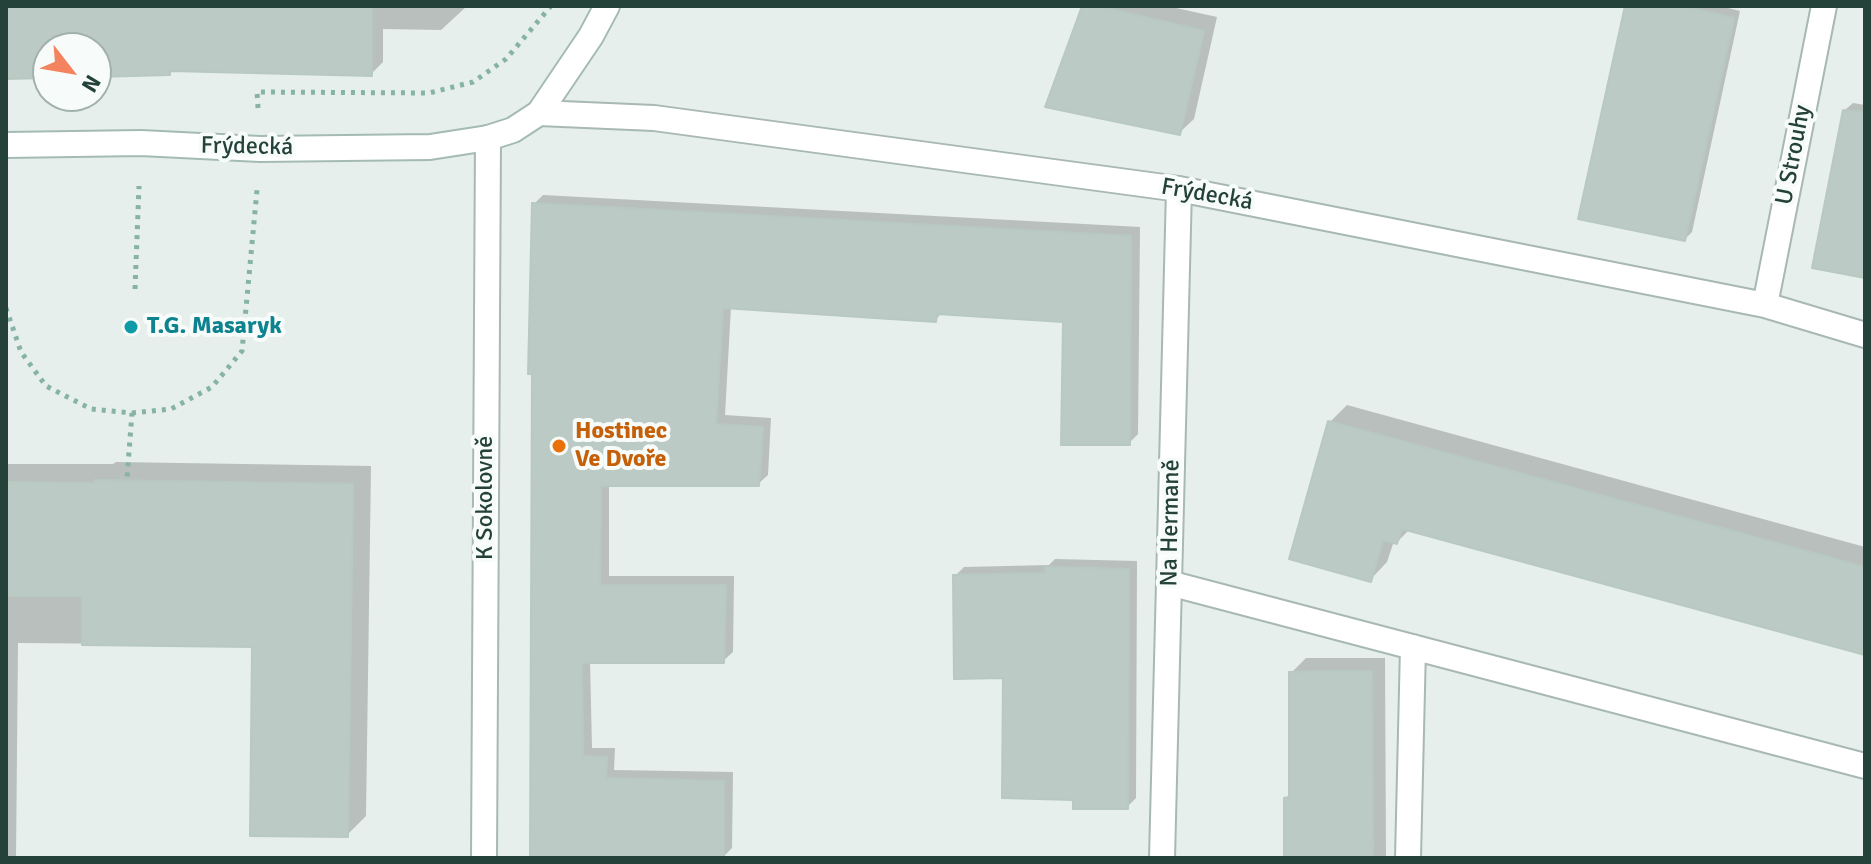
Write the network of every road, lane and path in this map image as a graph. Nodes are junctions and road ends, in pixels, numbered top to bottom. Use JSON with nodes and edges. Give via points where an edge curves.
{"nodes":[{"id":1,"x":551,"y":6,"type":"edge"},
{"id":2,"x":607,"y":6,"type":"edge"},
{"id":3,"x":1824,"y":6,"type":"edge"},
{"id":4,"x":257,"y":92,"type":"dead end"},
{"id":5,"x":539,"y":113,"type":"junction"},
{"id":6,"x":488,"y":138,"type":"junction"},
{"id":7,"x":141,"y":143,"type":"junction"},
{"id":8,"x":6,"y":145,"type":"edge"},
{"id":9,"x":260,"y":149,"type":"junction"},
{"id":10,"x":1179,"y":189,"type":"junction"},
{"id":11,"x":135,"y":289,"type":"dead end"},
{"id":12,"x":1765,"y":305,"type":"junction"},
{"id":13,"x":6,"y":308,"type":"edge"},
{"id":14,"x":1865,"y":335,"type":"edge"},
{"id":15,"x":132,"y":413,"type":"junction"},
{"id":16,"x":127,"y":478,"type":"dead end"},
{"id":17,"x":1169,"y":583,"type":"junction"},
{"id":18,"x":1413,"y":647,"type":"junction"},
{"id":19,"x":1865,"y":766,"type":"edge"},
{"id":20,"x":484,"y":858,"type":"edge"},
{"id":21,"x":1162,"y":858,"type":"edge"},
{"id":22,"x":1408,"y":858,"type":"edge"}],
"edges":[{"from":1,"to":4,"type":"path","via":[[506,59],[473,82],[429,93]]},
{"from":2,"to":5,"type":"street"},
{"from":3,"to":12,"type":"street","name":"U Strouhy"},
{"from":5,"to":6,"type":"street","name":"Frýdecká"},
{"from":5,"to":10,"type":"street","name":"Frýdecká","via":[[654,118]]},
{"from":6,"to":9,"type":"street","name":"Frýdecká","via":[[430,147]]},
{"from":6,"to":20,"type":"street","name":"K Sokolovně"},
{"from":7,"to":8,"type":"street","name":"Frýdecká"},
{"from":7,"to":9,"type":"street","name":"Frýdecká"},
{"from":7,"to":11,"type":"path"},
{"from":9,"to":15,"type":"path","via":[[242,351],[212,387],[171,409]]},
{"from":10,"to":12,"type":"street","name":"Frýdecká"},
{"from":10,"to":17,"type":"street","name":"Na Hermaně"},
{"from":12,"to":14,"type":"street","name":"Frýdecká"},
{"from":13,"to":15,"type":"path","via":[[21,352],[46,386],[91,409]]},
{"from":15,"to":16,"type":"path"},
{"from":17,"to":18,"type":"street"},
{"from":17,"to":21,"type":"street","name":"Na Hermaně"},
{"from":18,"to":19,"type":"street"},
{"from":18,"to":22,"type":"street"}]}
